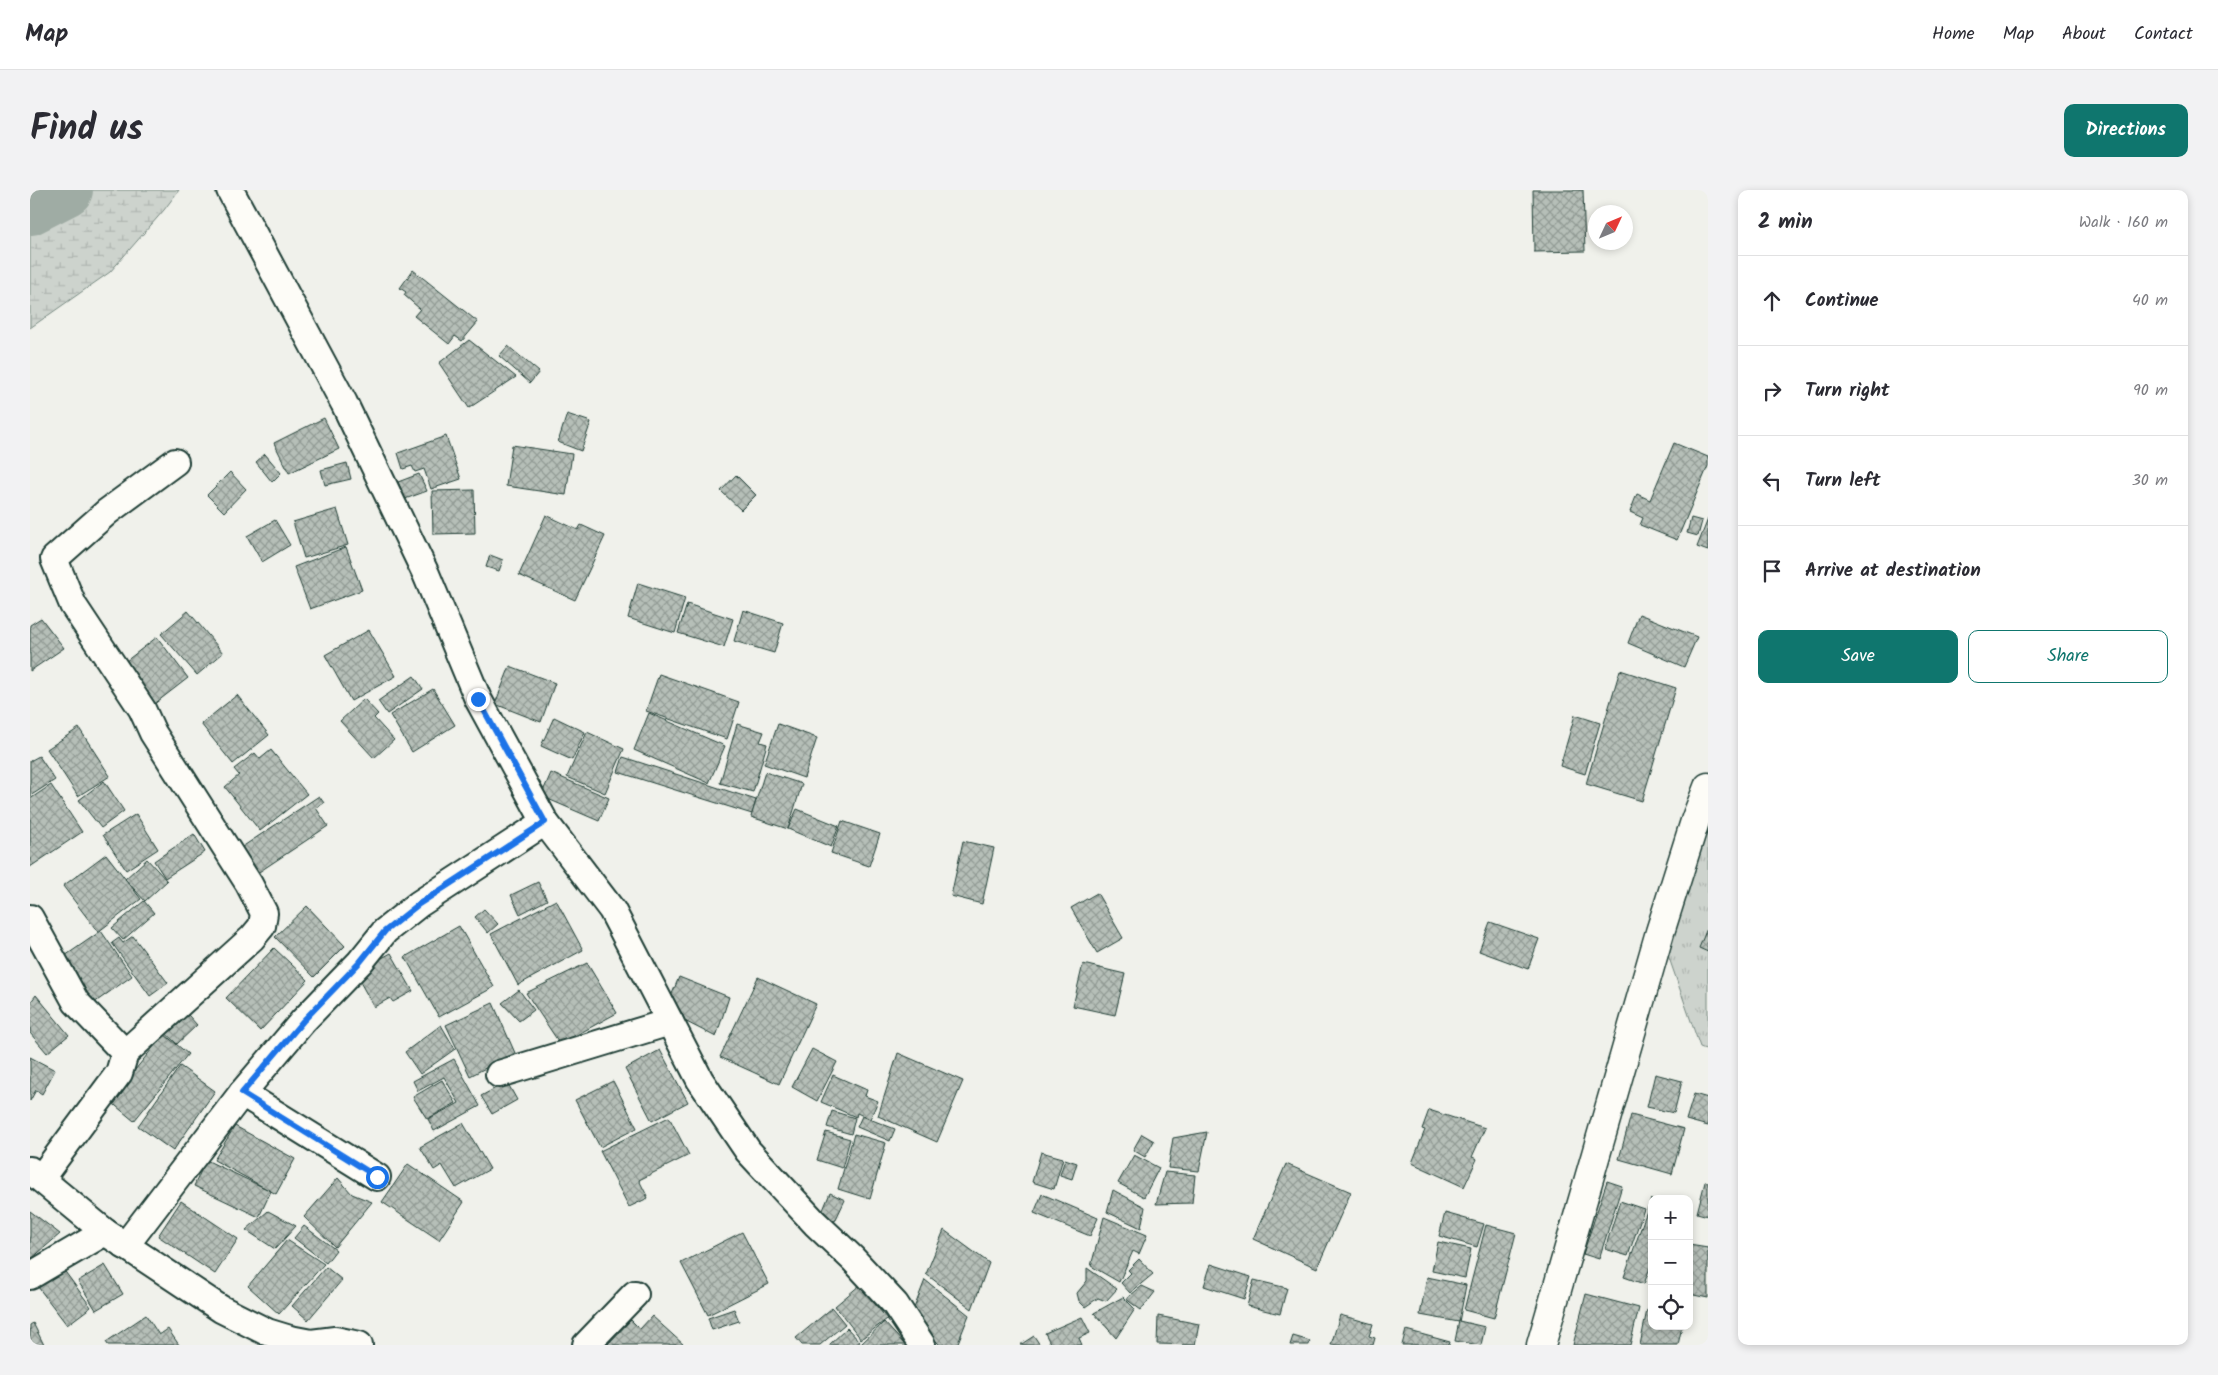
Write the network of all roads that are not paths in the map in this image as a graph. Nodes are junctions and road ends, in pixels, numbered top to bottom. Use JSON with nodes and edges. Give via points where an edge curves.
{"nodes":[{"id":1,"x":230,"y":190,"type":"edge"},
{"id":2,"x":174,"y":462,"type":"dead end"},
{"id":3,"x":1708,"y":787,"type":"edge"},
{"id":4,"x":1702,"y":820,"type":"edge"},
{"id":5,"x":545,"y":822,"type":"junction"},
{"id":6,"x":30,"y":918,"type":"edge"},
{"id":7,"x":670,"y":1022,"type":"junction"},
{"id":8,"x":125,"y":1053,"type":"junction"},
{"id":9,"x":499,"y":1074,"type":"dead end"},
{"id":10,"x":242,"y":1093,"type":"junction"},
{"id":11,"x":35,"y":1174,"type":"edge"},
{"id":12,"x":377,"y":1177,"type":"dead end"},
{"id":13,"x":115,"y":1239,"type":"junction"},
{"id":14,"x":30,"y":1276,"type":"edge"},
{"id":15,"x":635,"y":1294,"type":"dead end"},
{"id":16,"x":309,"y":1344,"type":"edge"},
{"id":17,"x":360,"y":1345,"type":"edge"},
{"id":18,"x":586,"y":1345,"type":"edge"},
{"id":19,"x":922,"y":1345,"type":"edge"},
{"id":20,"x":1540,"y":1345,"type":"edge"}],
"edges":[{"from":1,"to":5,"type":"street","via":[[344,403],[426,574],[478,699]]},
{"from":2,"to":8,"type":"street","via":[[107,512],[54,559],[73,604],[142,709],[264,913],[262,926],[252,938]]},
{"from":3,"to":4,"type":"street"},
{"from":4,"to":20,"type":"street","via":[[1657,942]]},
{"from":5,"to":7,"type":"street","via":[[612,910]]},
{"from":5,"to":10,"type":"street","via":[[419,904],[385,931]]},
{"from":6,"to":8,"type":"street","via":[[76,1002]]},
{"from":7,"to":9,"type":"street"},
{"from":7,"to":19,"type":"street","via":[[700,1080],[748,1151],[894,1304]]},
{"from":8,"to":11,"type":"street","via":[[119,1073]]},
{"from":10,"to":12,"type":"street"},
{"from":10,"to":13,"type":"street"},
{"from":11,"to":13,"type":"street"},
{"from":13,"to":14,"type":"street"},
{"from":13,"to":16,"type":"street","via":[[221,1310],[267,1332]]},
{"from":15,"to":18,"type":"street"},
{"from":16,"to":17,"type":"street","via":[[335,1340]]}]}
